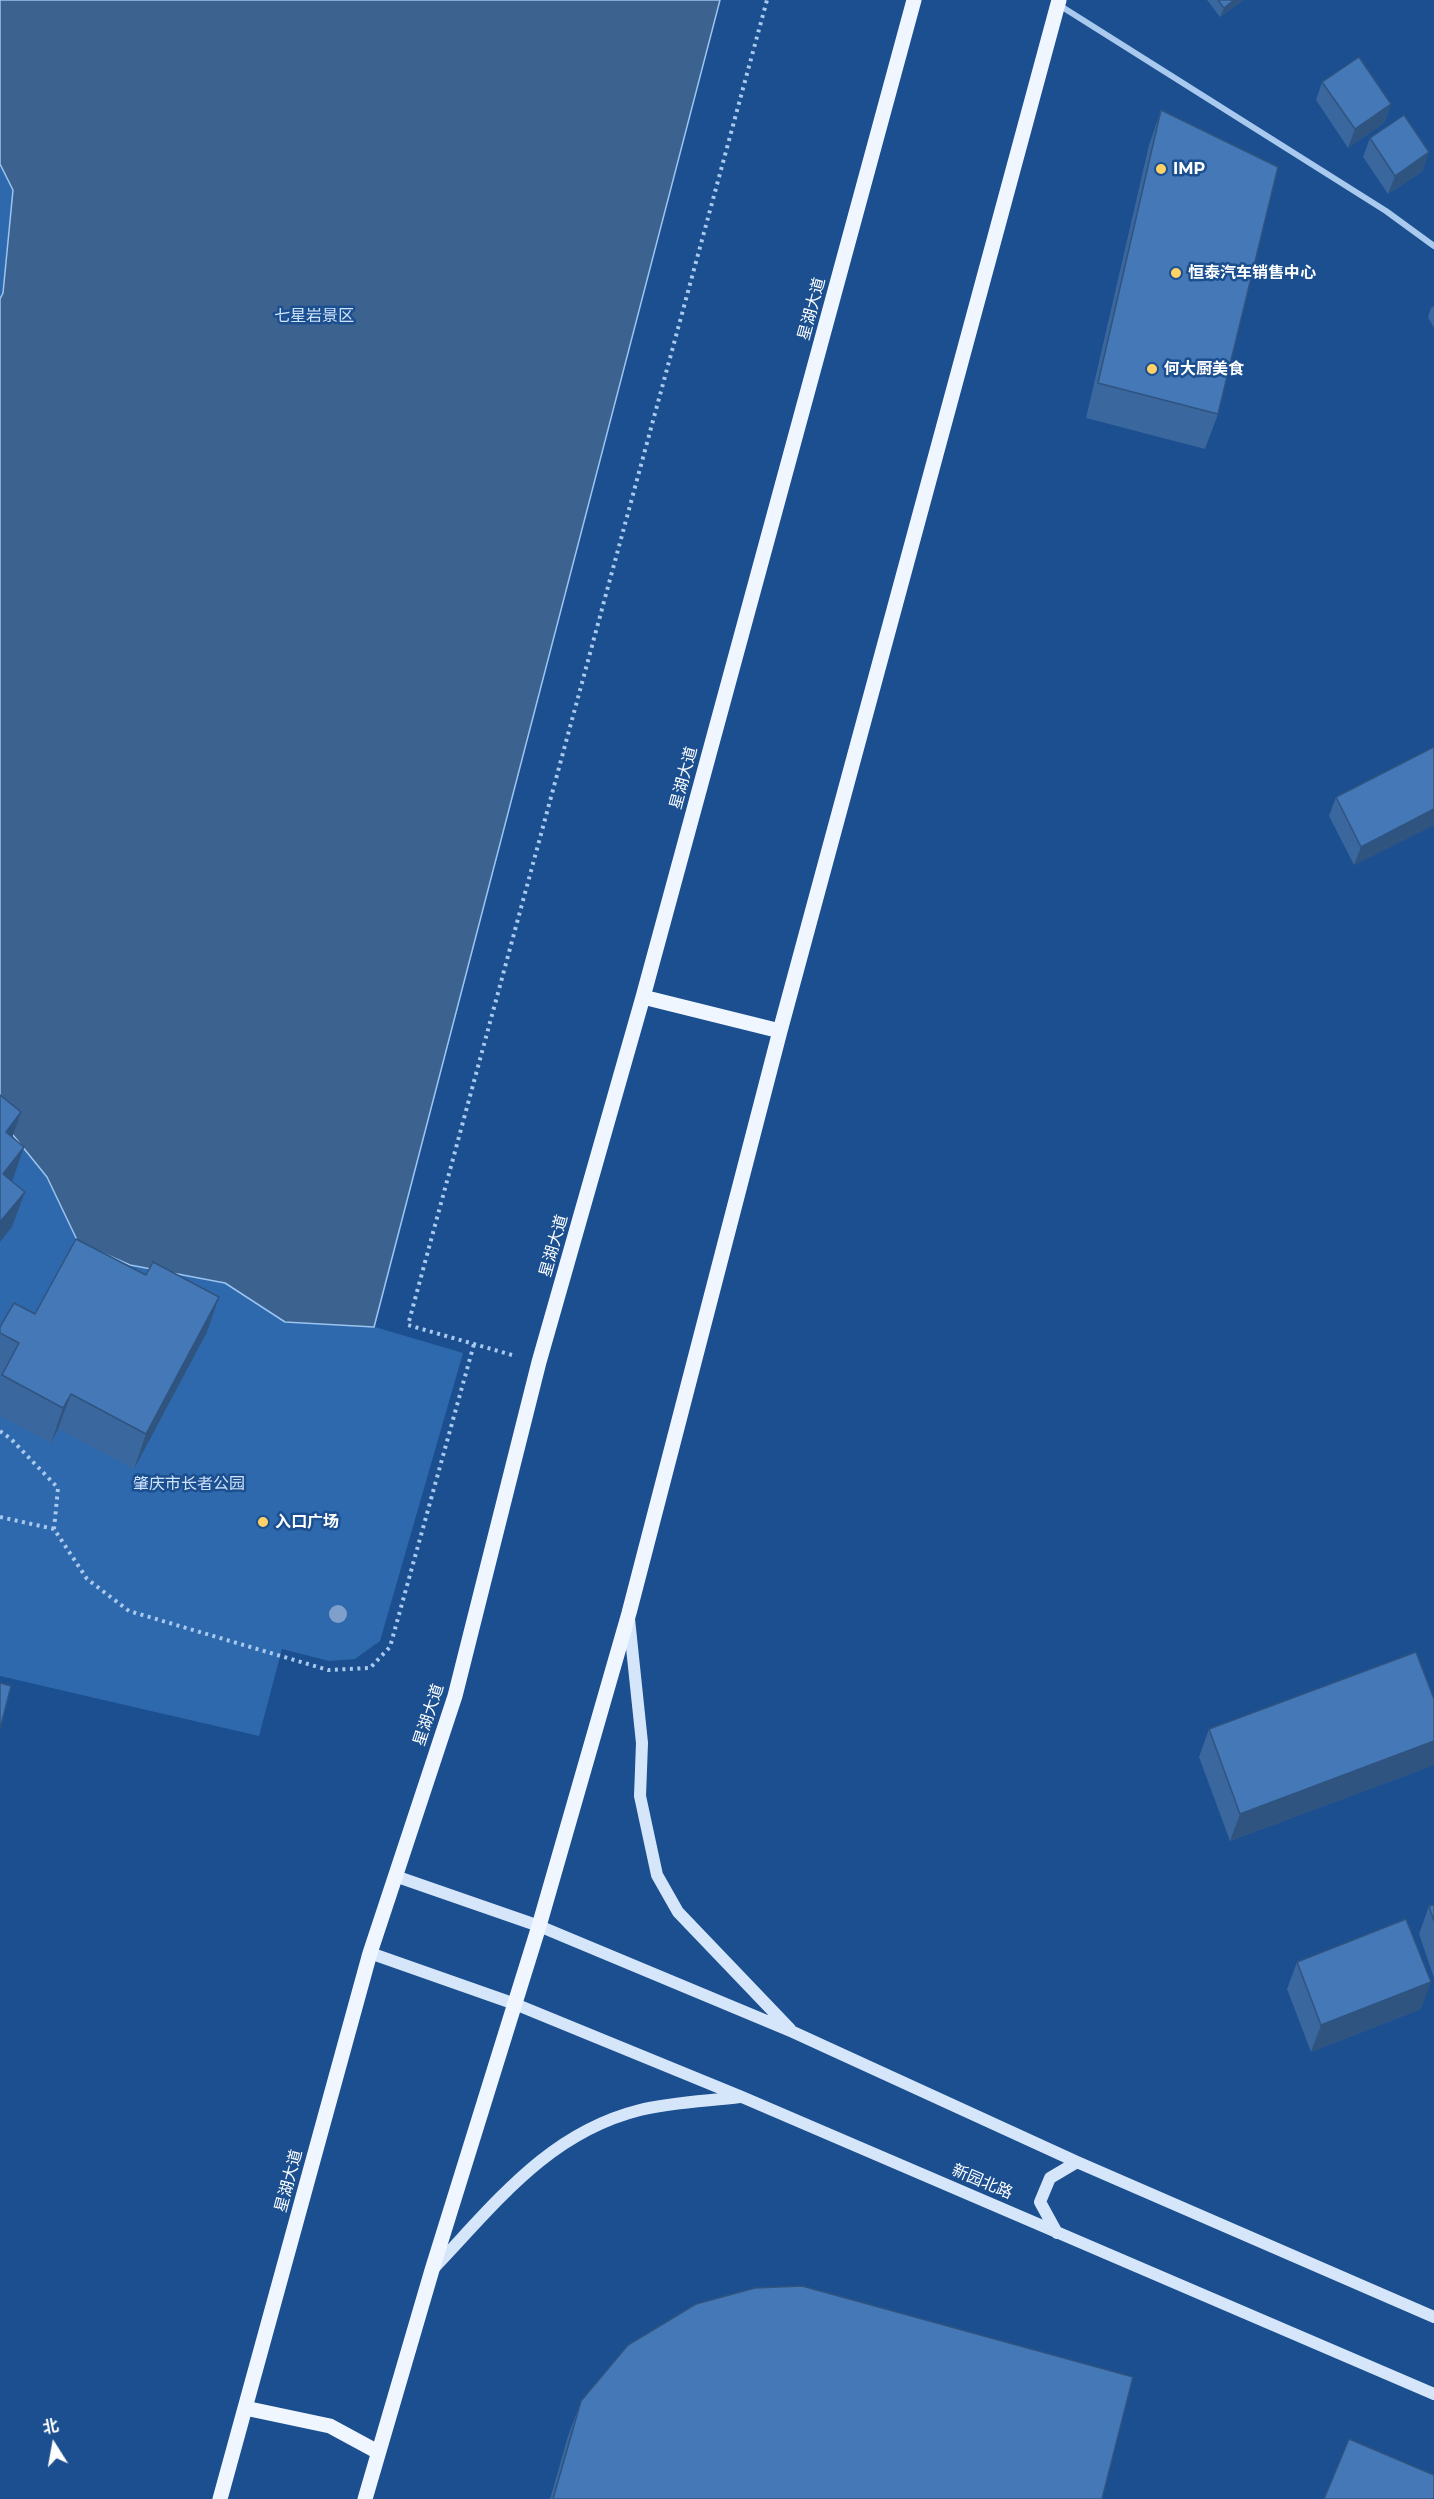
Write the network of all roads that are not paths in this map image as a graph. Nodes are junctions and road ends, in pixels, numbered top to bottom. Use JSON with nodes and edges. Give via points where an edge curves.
{"nodes":[{"id":1,"x":914,"y":0,"type":"edge"},
{"id":2,"x":1059,"y":2,"type":"edge"},
{"id":3,"x":1434,"y":246,"type":"edge"},
{"id":4,"x":644,"y":997,"type":"junction"},
{"id":5,"x":780,"y":1031,"type":"junction"},
{"id":6,"x":629,"y":1613,"type":"junction"},
{"id":7,"x":395,"y":1876,"type":"junction"},
{"id":8,"x":538,"y":1926,"type":"junction"},
{"id":9,"x":370,"y":1953,"type":"junction"},
{"id":10,"x":515,"y":2004,"type":"junction"},
{"id":11,"x":792,"y":2032,"type":"junction"},
{"id":12,"x":742,"y":2097,"type":"junction"},
{"id":13,"x":1077,"y":2162,"type":"junction"},
{"id":14,"x":1057,"y":2233,"type":"junction"},
{"id":15,"x":432,"y":2270,"type":"junction"},
{"id":16,"x":1434,"y":2317,"type":"edge"},
{"id":17,"x":1434,"y":2394,"type":"edge"},
{"id":18,"x":245,"y":2408,"type":"junction"},
{"id":19,"x":378,"y":2452,"type":"junction"},
{"id":20,"x":220,"y":2499,"type":"edge"},
{"id":21,"x":365,"y":2499,"type":"edge"}],
"edges":[{"from":1,"to":4,"type":"main road","name":"星湖大道"},
{"from":2,"to":3,"type":"street","via":[[1386,211]]},
{"from":2,"to":5,"type":"main road"},
{"from":4,"to":5,"type":"main road"},
{"from":4,"to":7,"type":"main road","name":"星湖大道","via":[[539,1362],[455,1696]]},
{"from":5,"to":6,"type":"main road"},
{"from":6,"to":8,"type":"main road"},
{"from":6,"to":11,"type":"main road","via":[[642,1743],[640,1796],[657,1875],[678,1912]]},
{"from":7,"to":8,"type":"main road"},
{"from":7,"to":9,"type":"main road","name":"星湖大道"},
{"from":8,"to":10,"type":"main road"},
{"from":8,"to":11,"type":"main road"},
{"from":9,"to":10,"type":"main road","name":"新园北路"},
{"from":9,"to":18,"type":"main road","name":"星湖大道"},
{"from":10,"to":12,"type":"main road","name":"新园北路"},
{"from":10,"to":15,"type":"main road"},
{"from":11,"to":13,"type":"main road"},
{"from":12,"to":14,"type":"main road","name":"新园北路"},
{"from":12,"to":15,"type":"main road","via":[[641,2110],[590,2127],[552,2151],[512,2186]]},
{"from":13,"to":14,"type":"main road","via":[[1050,2178],[1040,2202]]},
{"from":13,"to":16,"type":"main road"},
{"from":14,"to":17,"type":"main road","name":"新园北路"},
{"from":15,"to":19,"type":"main road"},
{"from":18,"to":19,"type":"main road","via":[[330,2426]]},
{"from":18,"to":20,"type":"main road","name":"星湖大道"},
{"from":19,"to":21,"type":"main road"}]}
